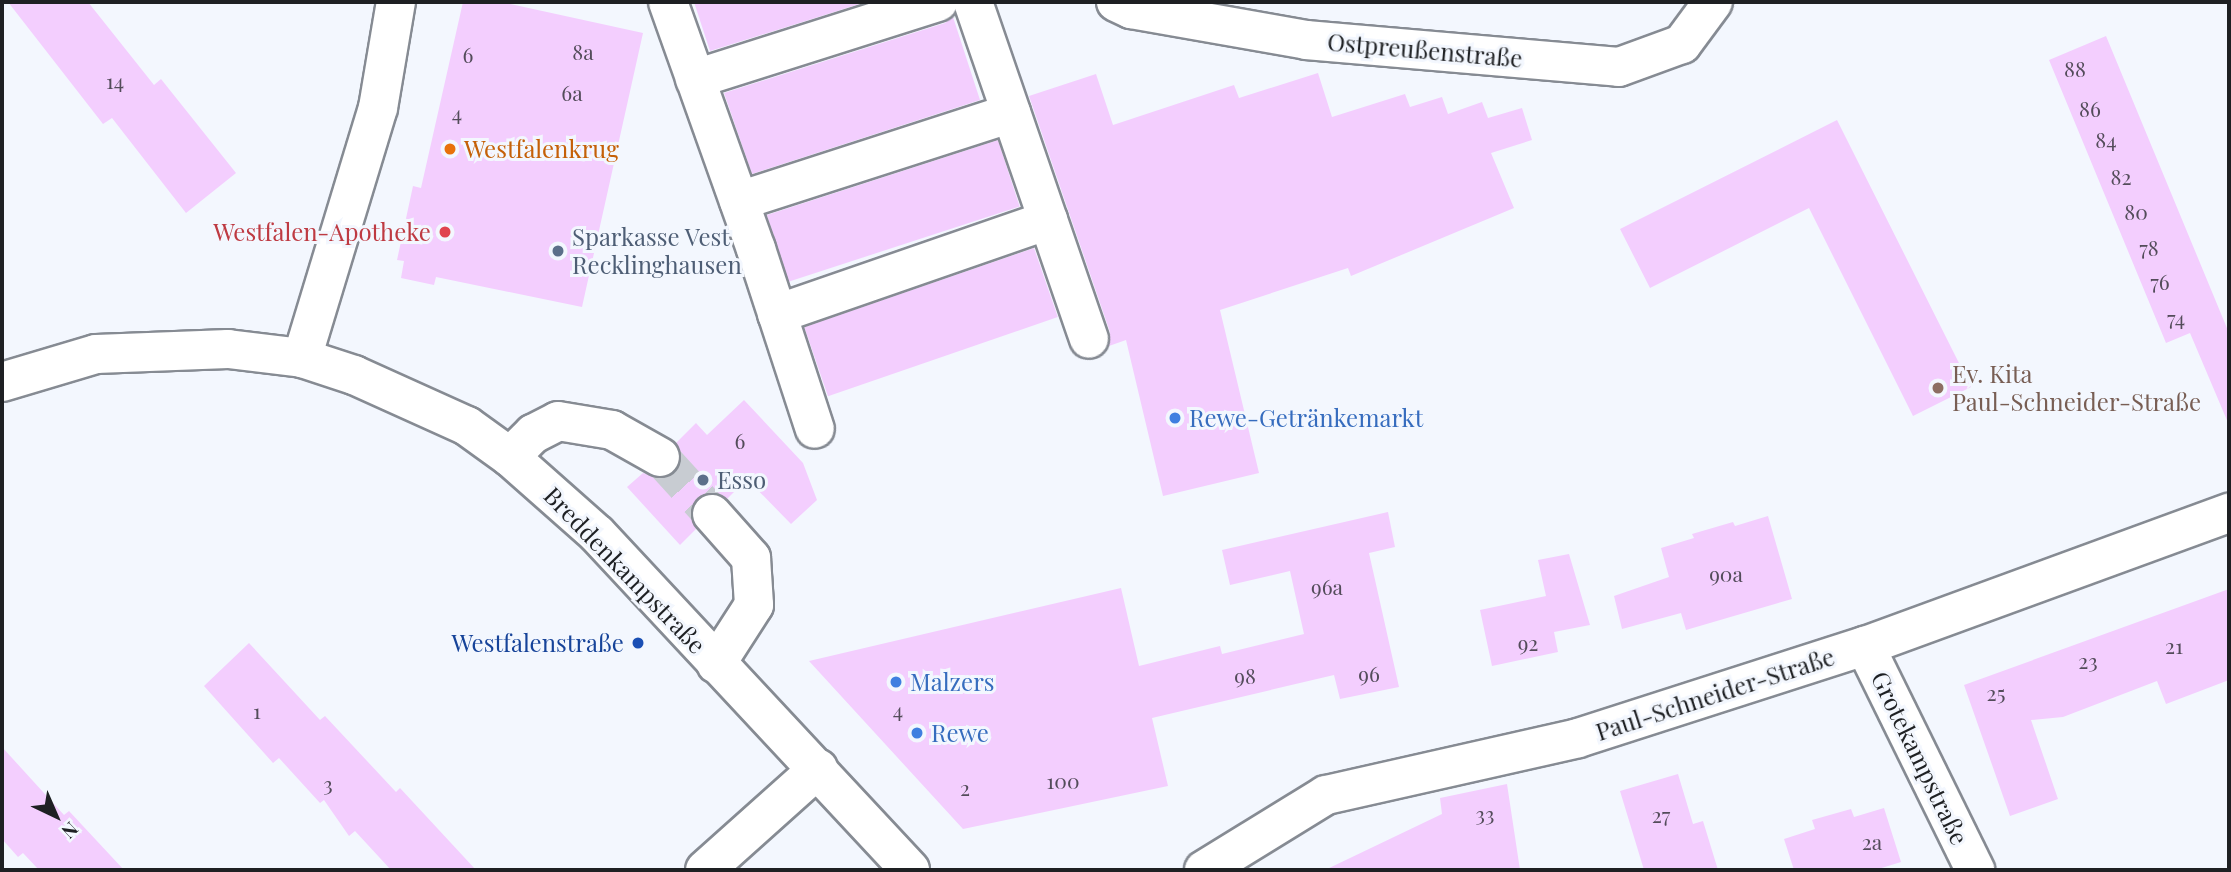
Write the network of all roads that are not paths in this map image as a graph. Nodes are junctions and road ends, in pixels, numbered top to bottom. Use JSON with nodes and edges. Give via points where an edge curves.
{"nodes":[{"id":1,"x":396,"y":2,"type":"edge"},
{"id":2,"x":668,"y":2,"type":"edge"},
{"id":3,"x":938,"y":2,"type":"edge"},
{"id":4,"x":973,"y":2,"type":"edge"},
{"id":5,"x":1116,"y":2,"type":"edge"},
{"id":6,"x":1713,"y":2,"type":"edge"},
{"id":7,"x":695,"y":79,"type":"junction"},
{"id":8,"x":1011,"y":113,"type":"junction"},
{"id":9,"x":739,"y":201,"type":"junction"},
{"id":10,"x":1048,"y":220,"type":"junction"},
{"id":11,"x":777,"y":314,"type":"junction"},
{"id":12,"x":1089,"y":339,"type":"dead end"},
{"id":13,"x":302,"y":358,"type":"junction"},
{"id":14,"x":2,"y":382,"type":"edge"},
{"id":15,"x":815,"y":429,"type":"dead end"},
{"id":16,"x":510,"y":457,"type":"junction"},
{"id":17,"x":660,"y":457,"type":"tunnel mouth"},
{"id":18,"x":2229,"y":513,"type":"edge"},
{"id":19,"x":712,"y":514,"type":"tunnel mouth"},
{"id":20,"x":1865,"y":646,"type":"junction"},
{"id":21,"x":716,"y":664,"type":"junction"},
{"id":22,"x":818,"y":769,"type":"junction"},
{"id":23,"x":705,"y":870,"type":"edge"},
{"id":24,"x":909,"y":870,"type":"edge"},
{"id":25,"x":1205,"y":870,"type":"edge"},
{"id":26,"x":1975,"y":870,"type":"edge"}],
"edges":[{"from":1,"to":13,"type":"street","via":[[378,108]]},
{"from":2,"to":7,"type":"street"},
{"from":3,"to":7,"type":"street"},
{"from":4,"to":8,"type":"street"},
{"from":5,"to":6,"type":"street","name":"Ostpreußenstraße","via":[[1131,9],[1306,40],[1619,67],[1682,44]]},
{"from":7,"to":9,"type":"street"},
{"from":8,"to":9,"type":"street"},
{"from":8,"to":10,"type":"street"},
{"from":9,"to":11,"type":"street"},
{"from":10,"to":11,"type":"street"},
{"from":10,"to":12,"type":"street"},
{"from":11,"to":15,"type":"street"},
{"from":13,"to":14,"type":"street","name":"Breddenkampstraße","via":[[228,349],[96,354]]},
{"from":13,"to":16,"type":"street","name":"Breddenkampstraße","via":[[354,375],[467,426]]},
{"from":16,"to":17,"type":"street","via":[[533,434],[558,421],[612,430]]},
{"from":16,"to":21,"type":"street","name":"Breddenkampstraße","via":[[597,534]]},
{"from":18,"to":20,"type":"street","name":"Paul-Schneider-Straße"},
{"from":19,"to":21,"type":"street","via":[[751,558],[754,605]]},
{"from":20,"to":25,"type":"street","name":"Paul-Schneider-Straße","via":[[1578,738],[1326,794]]},
{"from":20,"to":26,"type":"street","name":"Grotekampstraße"},
{"from":21,"to":22,"type":"street","name":"Breddenkampstraße"},
{"from":22,"to":23,"type":"street"},
{"from":22,"to":24,"type":"street","name":"Breddenkampstraße"}]}
